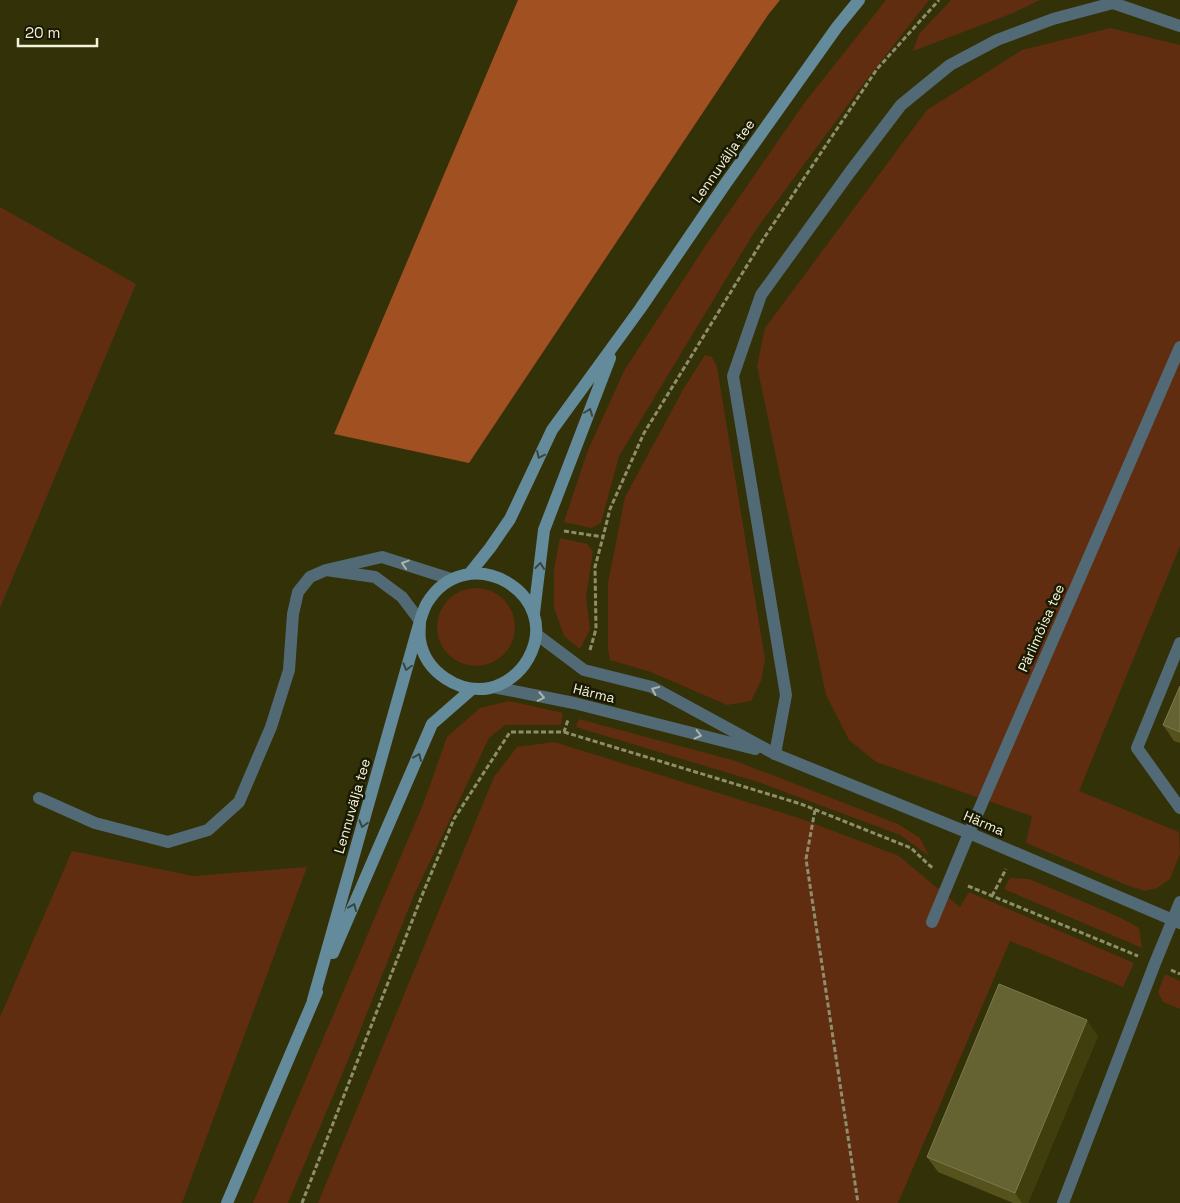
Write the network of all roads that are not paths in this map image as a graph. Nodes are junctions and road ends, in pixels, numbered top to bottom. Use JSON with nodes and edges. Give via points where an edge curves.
{"nodes":[{"id":1,"x":858,"y":0,"type":"edge"},
{"id":2,"x":1180,"y":26,"type":"edge"},
{"id":3,"x":616,"y":342,"type":"junction"},
{"id":4,"x":1179,"y":354,"type":"edge"},
{"id":5,"x":326,"y":570,"type":"junction"},
{"id":6,"x":470,"y":573,"type":"junction"},
{"id":7,"x":451,"y":579,"type":"junction"},
{"id":8,"x":534,"y":614,"type":"junction"},
{"id":9,"x":420,"y":620,"type":"junction"},
{"id":10,"x":536,"y":634,"type":"junction"},
{"id":11,"x":1180,"y":643,"type":"edge"},
{"id":12,"x":493,"y":687,"type":"junction"},
{"id":13,"x":472,"y":689,"type":"junction"},
{"id":14,"x":775,"y":754,"type":"junction"},
{"id":15,"x":40,"y":798,"type":"dead end"},
{"id":16,"x":1180,"y":808,"type":"edge"},
{"id":17,"x":969,"y":833,"type":"junction"},
{"id":18,"x":1180,"y":902,"type":"edge"},
{"id":19,"x":932,"y":922,"type":"dead end"},
{"id":20,"x":1176,"y":922,"type":"edge"},
{"id":21,"x":313,"y":1000,"type":"junction"},
{"id":22,"x":228,"y":1203,"type":"edge"},
{"id":23,"x":1063,"y":1203,"type":"edge"}],
"edges":[{"from":1,"to":3,"type":"main road","name":"Lennuvälja tee"},
{"from":2,"to":14,"type":"street","via":[[1113,4],[1053,19],[997,40],[950,64],[901,105],[761,295],[733,376],[786,695]]},
{"from":3,"to":6,"type":"main road","name":"Lennuvälja tee","one_way":true,"via":[[552,430],[510,519]]},
{"from":8,"to":3,"type":"main road","name":"Lennuvälja tee","one_way":true,"via":[[544,530]]},
{"from":4,"to":17,"type":"street","name":"Pärlimõisa tee"},
{"from":7,"to":5,"type":"street","one_way":true,"via":[[382,557]]},
{"from":5,"to":9,"type":"street","via":[[376,577],[402,597]]},
{"from":5,"to":15,"type":"street","via":[[310,577],[298,592],[289,670],[271,727],[239,802],[208,830],[168,842],[95,823]]},
{"from":6,"to":7,"type":"main road","name":"Lennuvälja tee"},
{"from":6,"to":8,"type":"main road","name":"Lennuvälja tee","via":[[502,578],[516,587]]},
{"from":7,"to":9,"type":"main road","name":"Lennuvälja tee","via":[[436,590]]},
{"from":8,"to":10,"type":"main road","name":"Lennuvälja tee"},
{"from":9,"to":13,"type":"main road","name":"Lennuvälja tee","via":[[420,640],[426,658],[438,674],[454,684]]},
{"from":9,"to":21,"type":"main road","name":"Lennuvälja tee","one_way":true},
{"from":10,"to":12,"type":"main road","name":"Lennuvälja tee","via":[[532,652],[523,668],[509,680]]},
{"from":14,"to":10,"type":"street","name":"Härma","one_way":true,"via":[[652,687],[584,670]]},
{"from":11,"to":16,"type":"street","via":[[1137,748]]},
{"from":12,"to":13,"type":"main road","name":"Lennuvälja tee"},
{"from":12,"to":14,"type":"street","name":"Härma","one_way":true,"via":[[574,703]]},
{"from":21,"to":13,"type":"main road","name":"Lennuvälja tee","one_way":true,"via":[[432,724]]},
{"from":14,"to":17,"type":"street","name":"Härma"},
{"from":17,"to":19,"type":"street","name":"Pärlimõisa tee"},
{"from":17,"to":20,"type":"street","name":"Härma"},
{"from":18,"to":20,"type":"street"},
{"from":20,"to":23,"type":"street","via":[[1154,963]]},
{"from":21,"to":22,"type":"main road","name":"Lennuvälja tee"}]}
